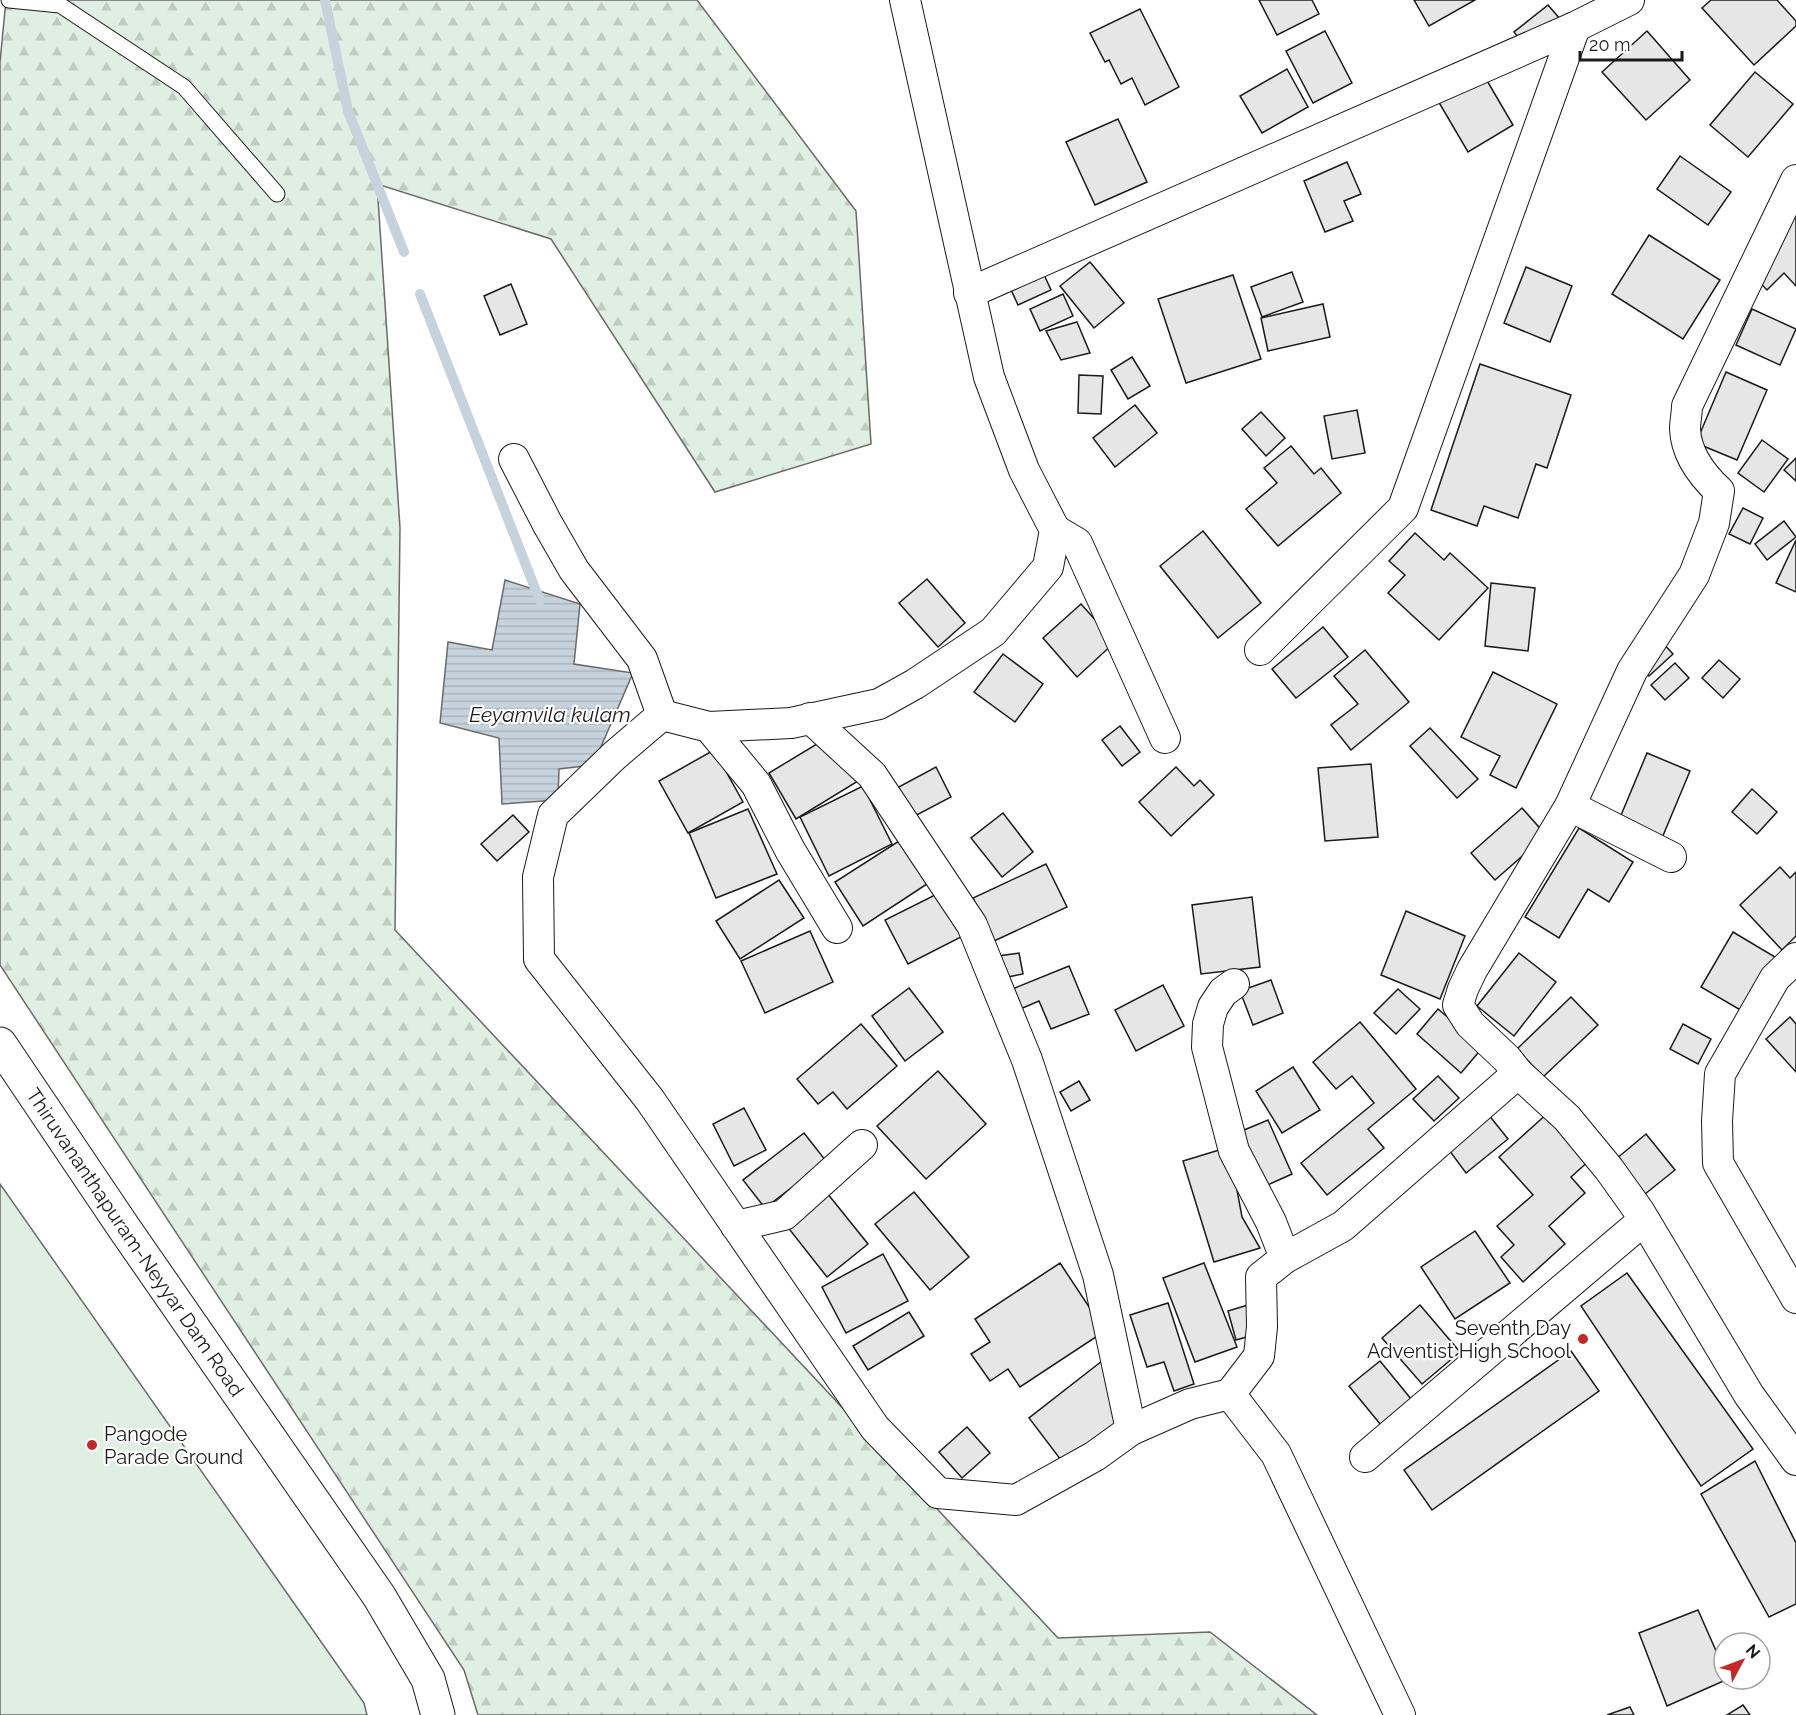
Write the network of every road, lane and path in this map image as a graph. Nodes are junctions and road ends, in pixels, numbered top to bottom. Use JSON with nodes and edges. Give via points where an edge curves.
{"nodes":[{"id":1,"x":9,"y":0,"type":"edge"},
{"id":2,"x":905,"y":0,"type":"edge"},
{"id":3,"x":1629,"y":0,"type":"edge"},
{"id":4,"x":1575,"y":27,"type":"junction"},
{"id":5,"x":1796,"y":180,"type":"edge"},
{"id":6,"x":277,"y":194,"type":"dead end"},
{"id":7,"x":969,"y":293,"type":"junction"},
{"id":8,"x":514,"y":459,"type":"dead end"},
{"id":9,"x":1055,"y":530,"type":"junction"},
{"id":10,"x":1260,"y":650,"type":"dead end"},
{"id":11,"x":662,"y":715,"type":"junction"},
{"id":12,"x":810,"y":718,"type":"junction"},
{"id":13,"x":709,"y":727,"type":"junction"},
{"id":14,"x":1165,"y":738,"type":"dead end"},
{"id":15,"x":1570,"y":807,"type":"junction"},
{"id":16,"x":1671,"y":857,"type":"dead end"},
{"id":17,"x":837,"y":928,"type":"dead end"},
{"id":18,"x":1796,"y":958,"type":"edge"},
{"id":19,"x":1234,"y":984,"type":"dead end"},
{"id":20,"x":0,"y":1044,"type":"edge"},
{"id":21,"x":1518,"y":1073,"type":"junction"},
{"id":22,"x":862,"y":1145,"type":"dead end"},
{"id":23,"x":1644,"y":1220,"type":"junction"},
{"id":24,"x":736,"y":1226,"type":"junction"},
{"id":25,"x":1286,"y":1257,"type":"junction"},
{"id":26,"x":1796,"y":1298,"type":"edge"},
{"id":27,"x":1230,"y":1394,"type":"junction"},
{"id":28,"x":1131,"y":1430,"type":"junction"},
{"id":29,"x":1365,"y":1457,"type":"dead end"},
{"id":30,"x":1796,"y":1460,"type":"edge"},
{"id":31,"x":438,"y":1715,"type":"edge"},
{"id":32,"x":1400,"y":1715,"type":"edge"}],
"edges":[{"from":1,"to":6,"type":"lane","via":[[60,5],[184,87]]},
{"from":2,"to":7,"type":"street"},
{"from":3,"to":4,"type":"street"},
{"from":4,"to":7,"type":"street"},
{"from":4,"to":10,"type":"street","via":[[1403,508]]},
{"from":5,"to":15,"type":"street","via":[[1688,405],[1685,429],[1689,450],[1719,491],[1714,523],[1694,575],[1632,671]]},
{"from":7,"to":9,"type":"street","via":[[989,377],[1024,470]]},
{"from":8,"to":11,"type":"street","via":[[574,570],[642,659]]},
{"from":9,"to":12,"type":"street","via":[[1048,567],[993,632],[879,704]]},
{"from":9,"to":14,"type":"street","via":[[1077,543]]},
{"from":11,"to":13,"type":"street"},
{"from":11,"to":24,"type":"street","via":[[553,815],[538,877],[539,959],[650,1100]]},
{"from":12,"to":13,"type":"street","via":[[791,723]]},
{"from":12,"to":28,"type":"street","via":[[872,776],[972,925],[1027,1060],[1098,1275]]},
{"from":13,"to":17,"type":"street","via":[[756,784]]},
{"from":15,"to":16,"type":"street"},
{"from":15,"to":21,"type":"street","via":[[1472,970],[1458,1005],[1470,1024]]},
{"from":18,"to":26,"type":"street","via":[[1775,978],[1720,1074],[1717,1121],[1718,1163]]},
{"from":19,"to":25,"type":"street","via":[[1213,1006],[1207,1047],[1234,1151]]},
{"from":20,"to":31,"type":"main road","name":"Thiruvananthapuram-Neyyar Dam Road","via":[[379,1596],[428,1678]]},
{"from":21,"to":23,"type":"street","via":[[1567,1118]]},
{"from":21,"to":25,"type":"street","via":[[1343,1226]]},
{"from":22,"to":24,"type":"street","via":[[784,1215]]},
{"from":23,"to":29,"type":"street"},
{"from":23,"to":30,"type":"street","via":[[1749,1395]]},
{"from":24,"to":28,"type":"street","via":[[875,1428],[938,1493],[1016,1500],[1095,1456]]},
{"from":25,"to":27,"type":"street","via":[[1262,1277],[1259,1356]]},
{"from":27,"to":28,"type":"street","via":[[1190,1404]]},
{"from":27,"to":32,"type":"street","via":[[1276,1454]]}]}
